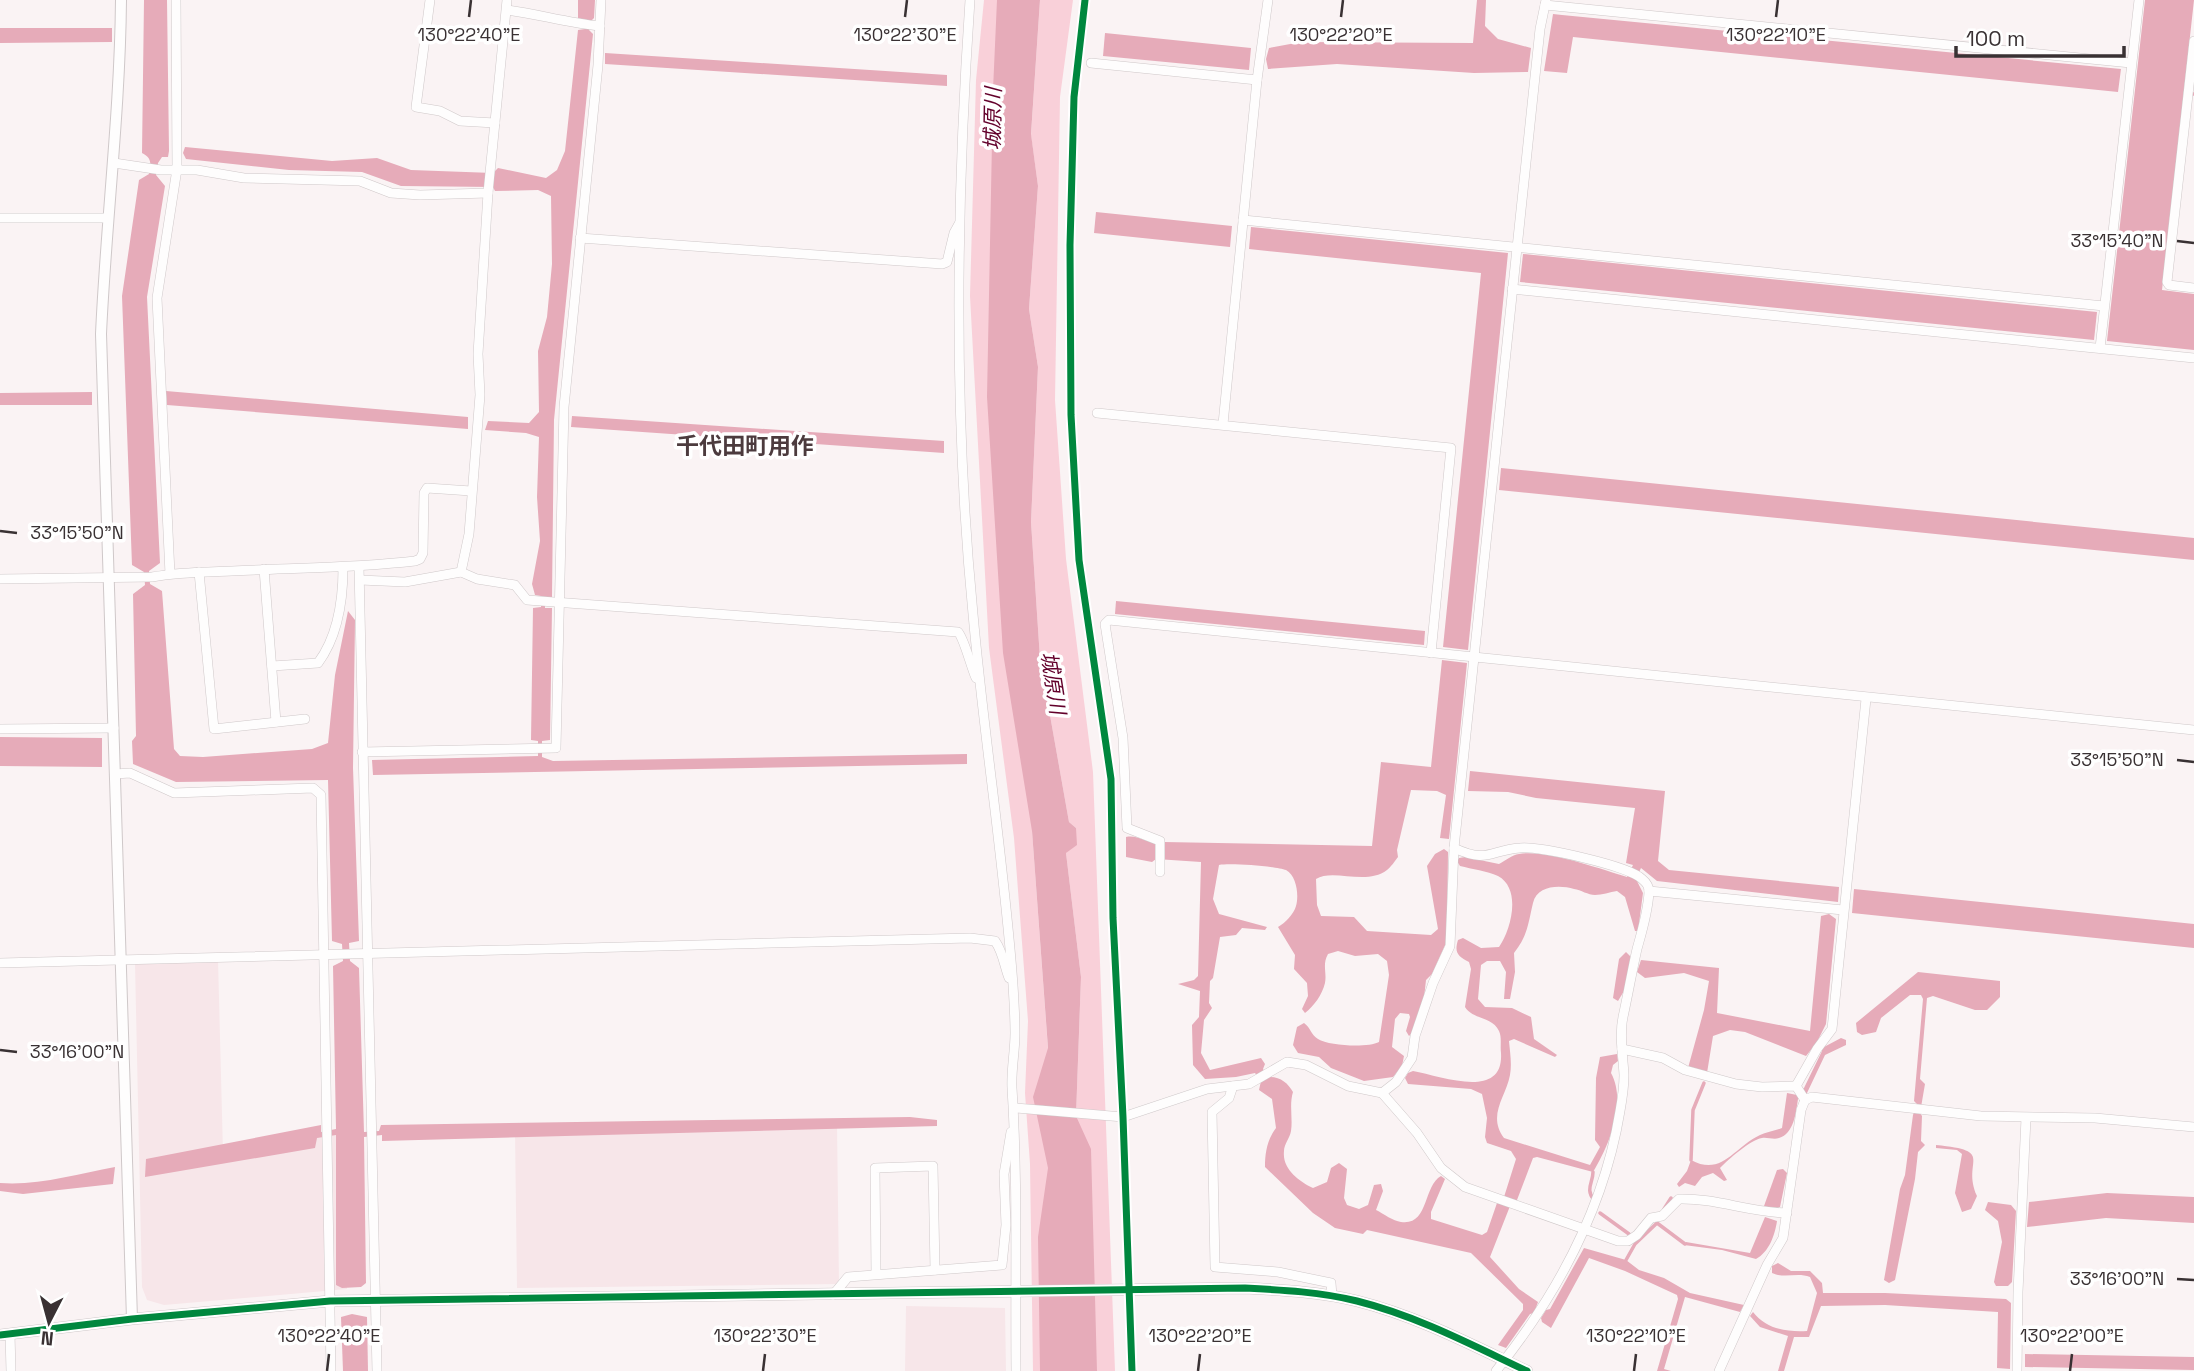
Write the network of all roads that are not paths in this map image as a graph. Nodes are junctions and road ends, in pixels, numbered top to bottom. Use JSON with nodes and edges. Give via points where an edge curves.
{"nodes":[{"id":1,"x":121,"y":0,"type":"edge"},
{"id":2,"x":176,"y":0,"type":"edge"},
{"id":3,"x":430,"y":0,"type":"edge"},
{"id":4,"x":601,"y":0,"type":"edge"},
{"id":5,"x":970,"y":0,"type":"edge"},
{"id":6,"x":1268,"y":0,"type":"edge"},
{"id":7,"x":2138,"y":0,"type":"edge"},
{"id":8,"x":1545,"y":2,"type":"edge"},
{"id":9,"x":507,"y":5,"type":"edge"},
{"id":10,"x":592,"y":26,"type":"junction"},
{"id":11,"x":2194,"y":41,"type":"edge"},
{"id":12,"x":1091,"y":62,"type":"dead end"},
{"id":13,"x":2132,"y":63,"type":"junction"},
{"id":14,"x":1257,"y":80,"type":"junction"},
{"id":15,"x":2192,"y":80,"type":"edge"},
{"id":16,"x":495,"y":123,"type":"junction"},
{"id":17,"x":114,"y":163,"type":"junction"},
{"id":18,"x":177,"y":169,"type":"junction"},
{"id":19,"x":488,"y":191,"type":"junction"},
{"id":20,"x":0,"y":218,"type":"edge"},
{"id":21,"x":108,"y":218,"type":"junction"},
{"id":22,"x":1243,"y":220,"type":"junction"},
{"id":23,"x":961,"y":221,"type":"junction"},
{"id":24,"x":580,"y":238,"type":"junction"},
{"id":25,"x":1516,"y":247,"type":"junction"},
{"id":26,"x":2194,"y":288,"type":"edge"},
{"id":27,"x":1512,"y":289,"type":"junction"},
{"id":28,"x":2104,"y":306,"type":"junction"},
{"id":29,"x":2100,"y":348,"type":"junction"},
{"id":30,"x":2194,"y":358,"type":"edge"},
{"id":31,"x":1097,"y":412,"type":"dead end"},
{"id":32,"x":1223,"y":424,"type":"junction"},
{"id":33,"x":471,"y":491,"type":"junction"},
{"id":34,"x":359,"y":567,"type":"junction"},
{"id":35,"x":343,"y":568,"type":"junction"},
{"id":36,"x":264,"y":569,"type":"junction"},
{"id":37,"x":199,"y":572,"type":"junction"},
{"id":38,"x":461,"y":572,"type":"junction"},
{"id":39,"x":170,"y":574,"type":"junction"},
{"id":40,"x":109,"y":578,"type":"junction"},
{"id":41,"x":0,"y":579,"type":"edge"},
{"id":42,"x":360,"y":580,"type":"junction"},
{"id":43,"x":560,"y":603,"type":"junction"},
{"id":44,"x":1432,"y":653,"type":"junction"},
{"id":45,"x":1475,"y":657,"type":"junction"},
{"id":46,"x":272,"y":666,"type":"junction"},
{"id":47,"x":981,"y":688,"type":"junction"},
{"id":48,"x":1866,"y":699,"type":"junction"},
{"id":49,"x":305,"y":719,"type":"dead end"},
{"id":50,"x":276,"y":722,"type":"junction"},
{"id":51,"x":114,"y":728,"type":"junction"},
{"id":52,"x":0,"y":729,"type":"edge"},
{"id":53,"x":2194,"y":730,"type":"edge"},
{"id":54,"x":362,"y":752,"type":"junction"},
{"id":55,"x":115,"y":774,"type":"junction"},
{"id":56,"x":1454,"y":848,"type":"junction"},
{"id":57,"x":1160,"y":873,"type":"dead end"},
{"id":58,"x":1649,"y":891,"type":"junction"},
{"id":59,"x":1843,"y":911,"type":"junction"},
{"id":60,"x":366,"y":953,"type":"junction"},
{"id":61,"x":322,"y":954,"type":"junction"},
{"id":62,"x":120,"y":960,"type":"junction"},
{"id":63,"x":0,"y":963,"type":"edge"},
{"id":64,"x":1013,"y":986,"type":"junction"},
{"id":65,"x":1622,"y":1049,"type":"junction"},
{"id":66,"x":1233,"y":1086,"type":"junction"},
{"id":67,"x":1382,"y":1093,"type":"junction"},
{"id":68,"x":1801,"y":1094,"type":"junction"},
{"id":69,"x":1015,"y":1108,"type":"junction"},
{"id":70,"x":2026,"y":1118,"type":"junction"},
{"id":71,"x":1013,"y":1127,"type":"junction"},
{"id":72,"x":2194,"y":1127,"type":"edge"},
{"id":73,"x":1787,"y":1213,"type":"junction"},
{"id":74,"x":1586,"y":1231,"type":"junction"},
{"id":75,"x":934,"y":1270,"type":"junction"},
{"id":76,"x":876,"y":1275,"type":"junction"},
{"id":77,"x":1015,"y":1292,"type":"junction"},
{"id":78,"x":832,"y":1294,"type":"junction"},
{"id":79,"x":1332,"y":1296,"type":"junction"},
{"id":80,"x":330,"y":1301,"type":"junction"},
{"id":81,"x":376,"y":1301,"type":"junction"},
{"id":82,"x":132,"y":1319,"type":"junction"},
{"id":83,"x":5,"y":1334,"type":"edge"},
{"id":84,"x":1504,"y":1360,"type":"junction"},
{"id":85,"x":11,"y":1371,"type":"edge"},
{"id":86,"x":331,"y":1371,"type":"edge"},
{"id":87,"x":377,"y":1371,"type":"edge"},
{"id":88,"x":1016,"y":1371,"type":"edge"},
{"id":89,"x":1496,"y":1371,"type":"edge"},
{"id":90,"x":1527,"y":1371,"type":"edge"},
{"id":91,"x":1719,"y":1371,"type":"edge"},
{"id":92,"x":2017,"y":1371,"type":"edge"}],
"edges":[{"from":1,"to":17,"type":"street"},
{"from":2,"to":18,"type":"street"},
{"from":3,"to":16,"type":"street","via":[[416,107],[460,121]]},
{"from":4,"to":10,"type":"street"},
{"from":5,"to":23,"type":"street"},
{"from":6,"to":14,"type":"street"},
{"from":7,"to":13,"type":"street"},
{"from":8,"to":13,"type":"street"},
{"from":8,"to":25,"type":"street"},
{"from":9,"to":10,"type":"street"},
{"from":9,"to":16,"type":"street"},
{"from":10,"to":24,"type":"street"},
{"from":11,"to":15,"type":"street"},
{"from":12,"to":14,"type":"street"},
{"from":13,"to":28,"type":"street"},
{"from":14,"to":22,"type":"street"},
{"from":15,"to":26,"type":"street","via":[[2167,282]]},
{"from":16,"to":19,"type":"street"},
{"from":17,"to":18,"type":"street"},
{"from":17,"to":21,"type":"street"},
{"from":18,"to":19,"type":"street","via":[[279,181],[360,181],[391,193],[419,195]]},
{"from":18,"to":39,"type":"street","via":[[158,298]]},
{"from":19,"to":33,"type":"street","via":[[478,354],[480,395]]},
{"from":20,"to":21,"type":"street"},
{"from":21,"to":40,"type":"street","via":[[102,334]]},
{"from":22,"to":25,"type":"street"},
{"from":22,"to":32,"type":"street"},
{"from":23,"to":24,"type":"street","via":[[947,262],[942,264]]},
{"from":23,"to":47,"type":"street","via":[[961,427]]},
{"from":24,"to":43,"type":"street","via":[[564,407]]},
{"from":25,"to":27,"type":"street"},
{"from":25,"to":28,"type":"street"},
{"from":27,"to":29,"type":"street"},
{"from":27,"to":45,"type":"street"},
{"from":28,"to":29,"type":"street"},
{"from":29,"to":30,"type":"street"},
{"from":31,"to":32,"type":"street"},
{"from":32,"to":44,"type":"street","via":[[1451,448]]},
{"from":33,"to":34,"type":"street","via":[[427,488],[420,559]]},
{"from":33,"to":38,"type":"street"},
{"from":34,"to":35,"type":"street"},
{"from":34,"to":42,"type":"street"},
{"from":35,"to":36,"type":"street"},
{"from":35,"to":46,"type":"street","via":[[343,598],[327,651],[318,663]]},
{"from":36,"to":37,"type":"street"},
{"from":36,"to":46,"type":"street"},
{"from":37,"to":39,"type":"street"},
{"from":37,"to":50,"type":"street","via":[[214,729]]},
{"from":38,"to":42,"type":"street","via":[[405,582]]},
{"from":38,"to":43,"type":"street","via":[[515,585],[527,600]]},
{"from":39,"to":40,"type":"street"},
{"from":40,"to":41,"type":"street"},
{"from":40,"to":51,"type":"street"},
{"from":42,"to":54,"type":"street"},
{"from":43,"to":47,"type":"street","via":[[958,632]]},
{"from":43,"to":54,"type":"street","via":[[556,748]]},
{"from":44,"to":45,"type":"street"},
{"from":44,"to":57,"type":"street","via":[[1105,624],[1122,738],[1127,828],[1160,841]]},
{"from":45,"to":48,"type":"street"},
{"from":45,"to":56,"type":"street"},
{"from":46,"to":50,"type":"street"},
{"from":47,"to":64,"type":"street"},
{"from":48,"to":53,"type":"street"},
{"from":48,"to":59,"type":"street"},
{"from":49,"to":50,"type":"street"},
{"from":51,"to":52,"type":"street"},
{"from":51,"to":55,"type":"street"},
{"from":54,"to":60,"type":"street"},
{"from":55,"to":61,"type":"street","via":[[130,773],[174,793],[313,788],[321,795]]},
{"from":55,"to":62,"type":"street"},
{"from":56,"to":58,"type":"street","via":[[1488,857],[1532,847],[1583,858],[1639,875]]},
{"from":56,"to":67,"type":"street","via":[[1450,946],[1415,1036],[1412,1058]]},
{"from":58,"to":59,"type":"street"},
{"from":58,"to":65,"type":"street","via":[[1622,1019]]},
{"from":59,"to":68,"type":"street","via":[[1832,1029],[1819,1046]]},
{"from":60,"to":61,"type":"street"},
{"from":60,"to":64,"type":"street","via":[[970,938],[995,940]]},
{"from":60,"to":81,"type":"street"},
{"from":61,"to":62,"type":"street"},
{"from":61,"to":80,"type":"street"},
{"from":62,"to":63,"type":"street"},
{"from":62,"to":82,"type":"street"},
{"from":64,"to":69,"type":"street"},
{"from":65,"to":68,"type":"street","via":[[1736,1084]]},
{"from":65,"to":74,"type":"street","via":[[1620,1112],[1599,1199]]},
{"from":66,"to":67,"type":"street","via":[[1249,1084],[1287,1062],[1306,1065],[1348,1086]]},
{"from":66,"to":69,"type":"street","via":[[1123,1117]]},
{"from":66,"to":79,"type":"street","via":[[1229,1098],[1212,1112],[1215,1267],[1278,1272],[1331,1283]]},
{"from":67,"to":74,"type":"street","via":[[1441,1168],[1465,1187]]},
{"from":68,"to":70,"type":"street"},
{"from":68,"to":73,"type":"street"},
{"from":69,"to":71,"type":"street"},
{"from":70,"to":72,"type":"street","via":[[2095,1118]]},
{"from":70,"to":92,"type":"street"},
{"from":71,"to":75,"type":"street","via":[[1004,1174],[1002,1265]]},
{"from":71,"to":77,"type":"street"},
{"from":73,"to":74,"type":"street","via":[[1760,1213],[1700,1198],[1679,1199],[1628,1241]]},
{"from":73,"to":91,"type":"street","via":[[1783,1238]]},
{"from":74,"to":84,"type":"street","via":[[1546,1303]]},
{"from":75,"to":76,"type":"street"},
{"from":75,"to":76,"type":"street","via":[[933,1166],[875,1168]]},
{"from":76,"to":78,"type":"street","via":[[848,1276]]},
{"from":77,"to":78,"type":"street"},
{"from":77,"to":79,"type":"street","via":[[1245,1287]]},
{"from":77,"to":88,"type":"street"},
{"from":78,"to":81,"type":"street"},
{"from":79,"to":84,"type":"street","via":[[1416,1320]]},
{"from":80,"to":81,"type":"street"},
{"from":80,"to":82,"type":"street"},
{"from":80,"to":86,"type":"street"},
{"from":81,"to":87,"type":"street"},
{"from":82,"to":83,"type":"street"},
{"from":83,"to":85,"type":"street"},
{"from":84,"to":89,"type":"street"},
{"from":84,"to":90,"type":"street"}]}
